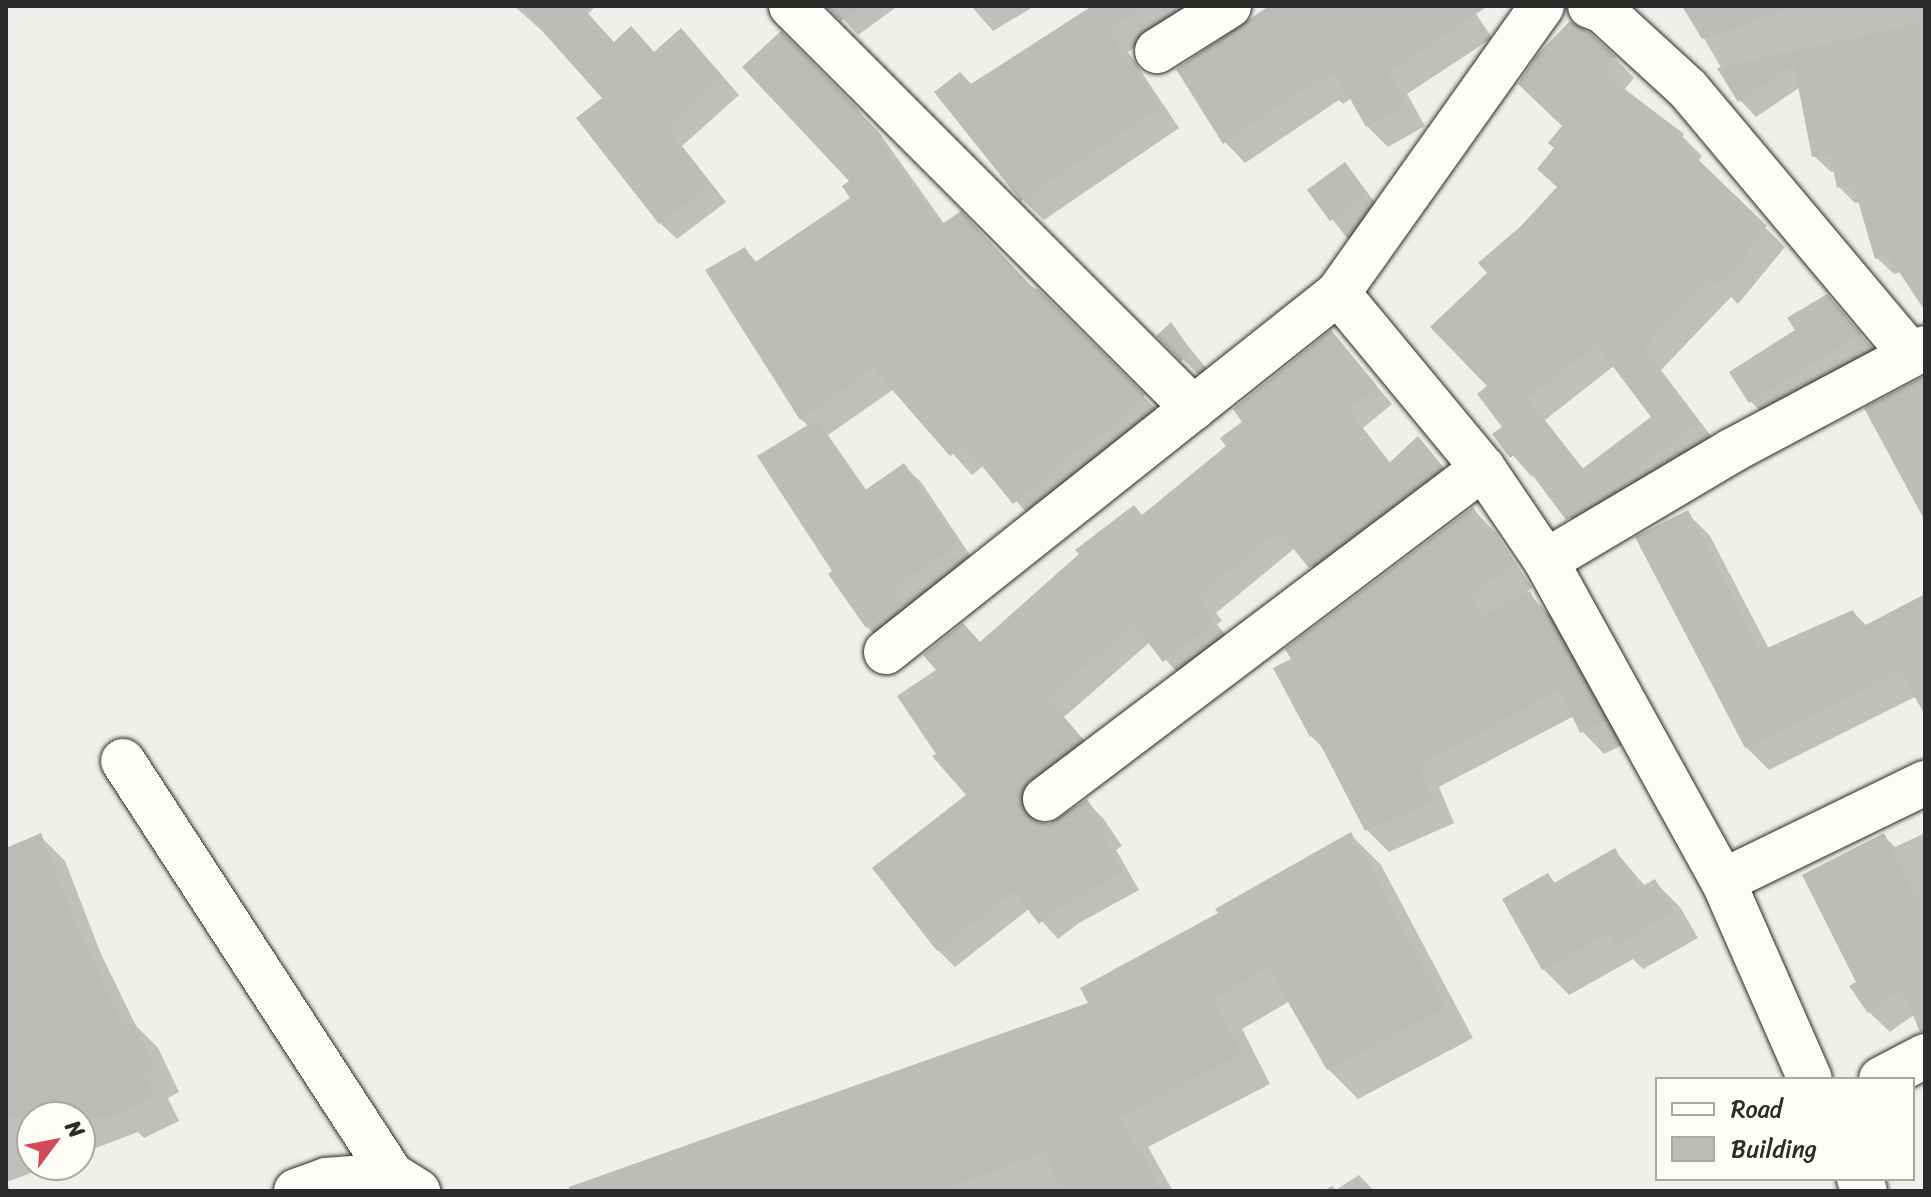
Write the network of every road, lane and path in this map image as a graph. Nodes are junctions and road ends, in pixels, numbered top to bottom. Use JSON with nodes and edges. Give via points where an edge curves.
{"nodes":[{"id":1,"x":791,"y":6,"type":"edge"},
{"id":2,"x":1229,"y":6,"type":"edge"},
{"id":3,"x":1542,"y":6,"type":"edge"},
{"id":4,"x":1590,"y":6,"type":"edge"},
{"id":5,"x":1157,"y":51,"type":"dead end"},
{"id":6,"x":1338,"y":293,"type":"junction"},
{"id":7,"x":1918,"y":352,"type":"edge"},
{"id":8,"x":1193,"y":408,"type":"junction"},
{"id":9,"x":1483,"y":468,"type":"junction"},
{"id":10,"x":1546,"y":561,"type":"junction"},
{"id":11,"x":886,"y":652,"type":"dead end"},
{"id":12,"x":123,"y":761,"type":"dead end"},
{"id":13,"x":1925,"y":783,"type":"edge"},
{"id":14,"x":1045,"y":799,"type":"dead end"},
{"id":15,"x":1723,"y":881,"type":"junction"},
{"id":16,"x":1925,"y":1056,"type":"edge"},
{"id":17,"x":1809,"y":1077,"type":"edge"},
{"id":18,"x":1885,"y":1077,"type":"edge"},
{"id":19,"x":405,"y":1183,"type":"edge"},
{"id":20,"x":296,"y":1191,"type":"edge"}],
"edges":[{"from":1,"to":8,"type":"street"},
{"from":2,"to":5,"type":"street"},
{"from":3,"to":6,"type":"street"},
{"from":4,"to":7,"type":"street","via":[[1603,11],[1688,89]]},
{"from":6,"to":8,"type":"street"},
{"from":6,"to":9,"type":"street"},
{"from":7,"to":10,"type":"street","via":[[1733,450]]},
{"from":8,"to":11,"type":"street"},
{"from":9,"to":10,"type":"street"},
{"from":9,"to":14,"type":"street"},
{"from":10,"to":15,"type":"street"},
{"from":12,"to":19,"type":"street"},
{"from":13,"to":15,"type":"street"},
{"from":15,"to":17,"type":"street"},
{"from":16,"to":18,"type":"street"},
{"from":19,"to":20,"type":"street","via":[[326,1180]]}]}
